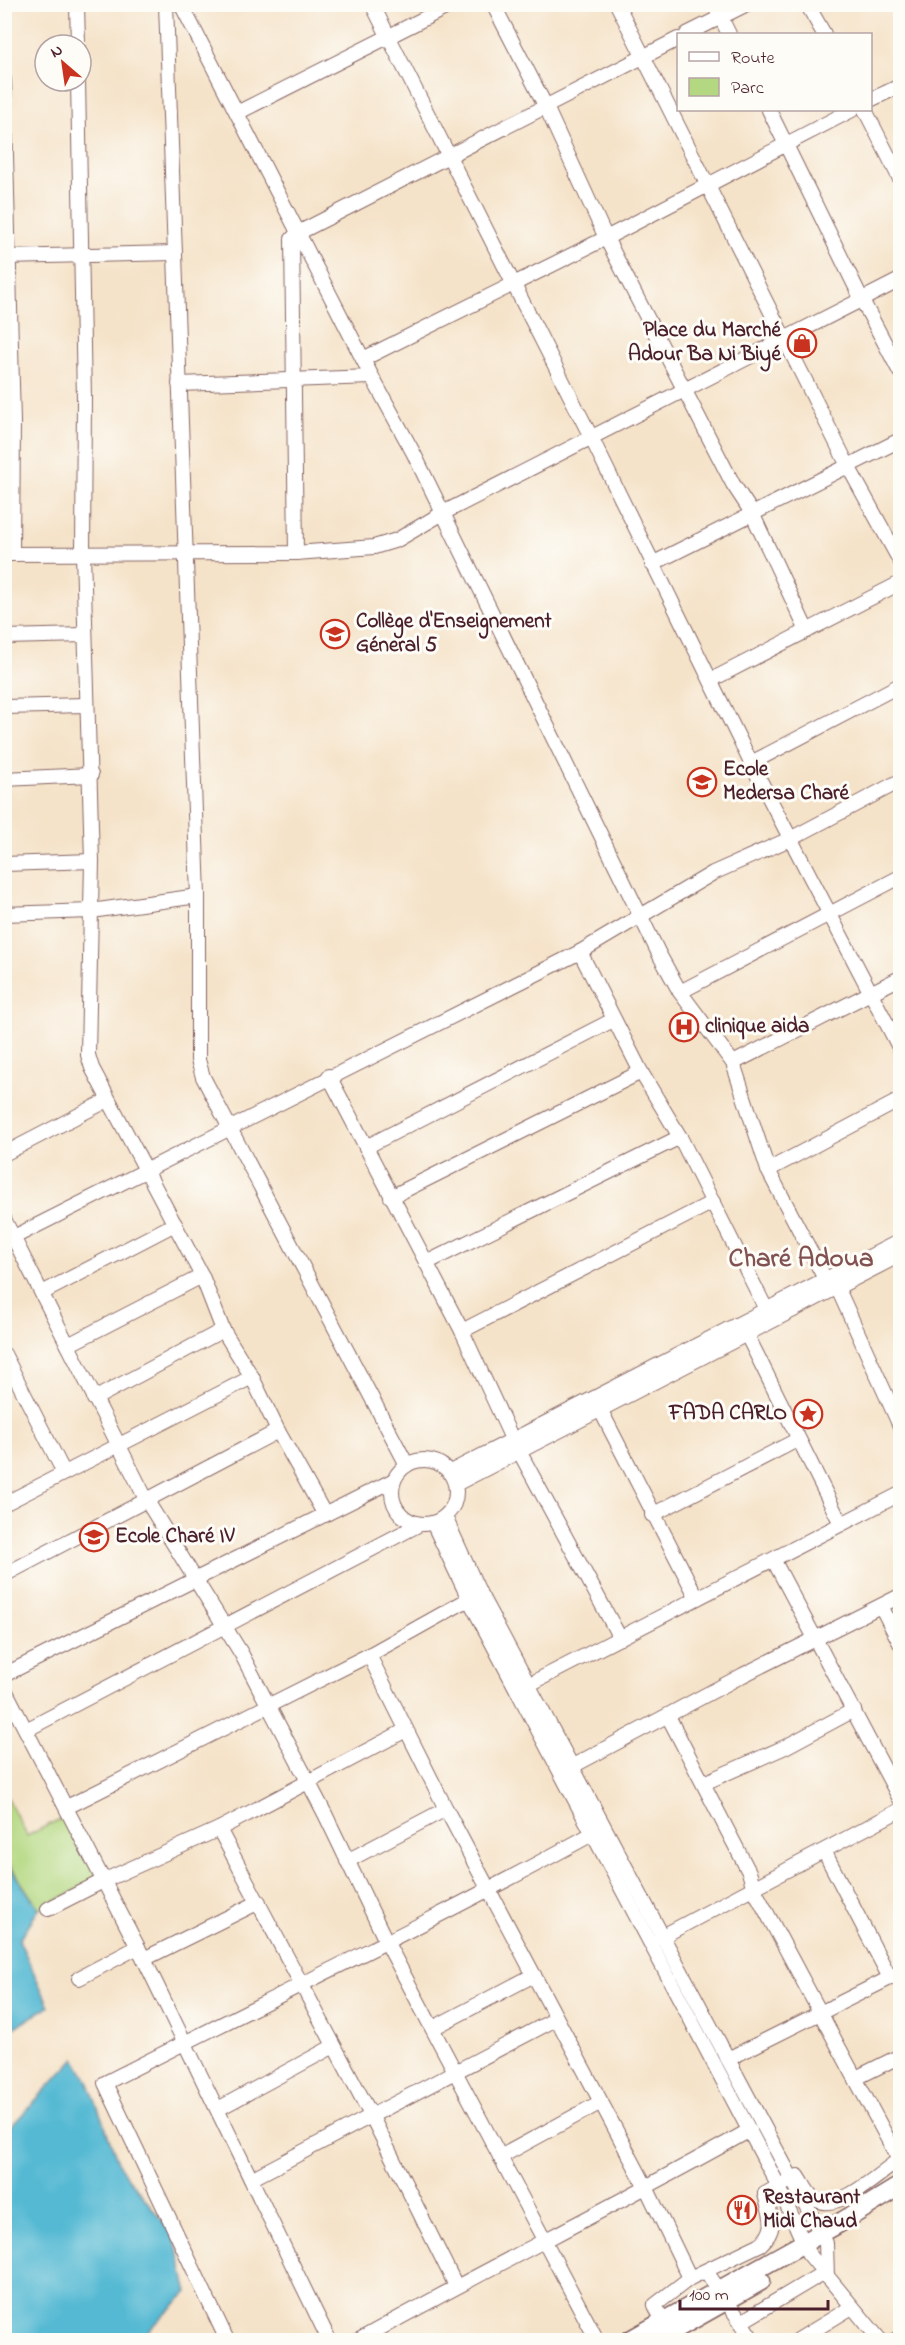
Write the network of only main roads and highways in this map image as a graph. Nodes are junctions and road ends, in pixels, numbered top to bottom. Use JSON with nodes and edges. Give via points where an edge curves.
{"nodes":[{"id":1,"x":900,"y":2186,"type":"edge"},
{"id":2,"x":900,"y":2200,"type":"edge"},
{"id":3,"x":823,"y":2238,"type":"junction"},
{"id":4,"x":723,"y":2296,"type":"junction"},
{"id":5,"x":630,"y":2340,"type":"edge"},
{"id":6,"x":655,"y":2340,"type":"edge"}],
"edges":[{"from":1,"to":3,"type":"highway"},
{"from":2,"to":3,"type":"highway"},
{"from":3,"to":4,"type":"highway"},
{"from":4,"to":5,"type":"highway"},
{"from":4,"to":6,"type":"highway"}]}
